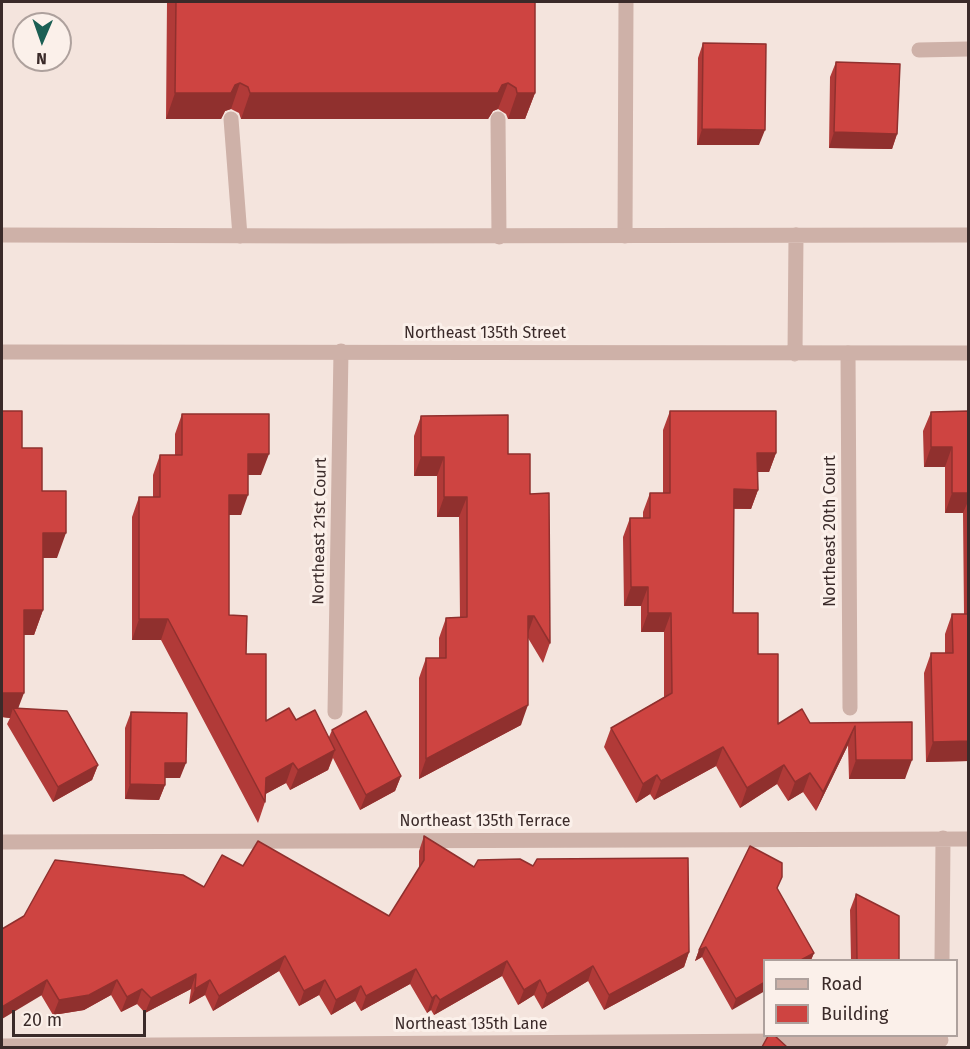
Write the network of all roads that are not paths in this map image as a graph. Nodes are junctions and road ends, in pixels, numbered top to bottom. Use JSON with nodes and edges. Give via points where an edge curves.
{"nodes":[{"id":1,"x":626,"y":2,"type":"edge"},
{"id":2,"x":969,"y":49,"type":"edge"},
{"id":3,"x":919,"y":50,"type":"dead end"},
{"id":4,"x":231,"y":119,"type":"edge"},
{"id":5,"x":498,"y":119,"type":"edge"},
{"id":6,"x":2,"y":235,"type":"edge"},
{"id":7,"x":796,"y":235,"type":"junction"},
{"id":8,"x":969,"y":235,"type":"edge"},
{"id":9,"x":240,"y":236,"type":"junction"},
{"id":10,"x":625,"y":236,"type":"junction"},
{"id":11,"x":499,"y":237,"type":"junction"},
{"id":12,"x":341,"y":351,"type":"junction"},
{"id":13,"x":2,"y":352,"type":"edge"},
{"id":14,"x":848,"y":353,"type":"junction"},
{"id":15,"x":969,"y":353,"type":"edge"},
{"id":16,"x":795,"y":354,"type":"junction"},
{"id":17,"x":850,"y":708,"type":"dead end"},
{"id":18,"x":335,"y":712,"type":"dead end"},
{"id":19,"x":943,"y":838,"type":"junction"},
{"id":20,"x":969,"y":839,"type":"edge"},
{"id":21,"x":2,"y":842,"type":"edge"},
{"id":22,"x":942,"y":959,"type":"edge"},
{"id":23,"x":941,"y":1041,"type":"edge"},
{"id":24,"x":2,"y":1046,"type":"edge"}],
"edges":[{"from":1,"to":10,"type":"street"},
{"from":2,"to":3,"type":"street"},
{"from":4,"to":9,"type":"street"},
{"from":5,"to":11,"type":"street"},
{"from":6,"to":9,"type":"street"},
{"from":7,"to":8,"type":"street"},
{"from":7,"to":10,"type":"street"},
{"from":7,"to":16,"type":"street"},
{"from":9,"to":11,"type":"street"},
{"from":10,"to":11,"type":"street"},
{"from":12,"to":13,"type":"street","name":"Northeast 135th Street"},
{"from":12,"to":16,"type":"street","name":"Northeast 135th Street"},
{"from":12,"to":18,"type":"street","name":"Northeast 21st Court"},
{"from":14,"to":15,"type":"street","name":"Northeast 135th Street"},
{"from":14,"to":16,"type":"street","name":"Northeast 135th Street"},
{"from":14,"to":17,"type":"street","name":"Northeast 20th Court"},
{"from":19,"to":20,"type":"street","name":"Northeast 135th Terrace"},
{"from":19,"to":21,"type":"street","name":"Northeast 135th Terrace"},
{"from":19,"to":22,"type":"street"},
{"from":23,"to":24,"type":"street","name":"Northeast 135th Lane"}]}
